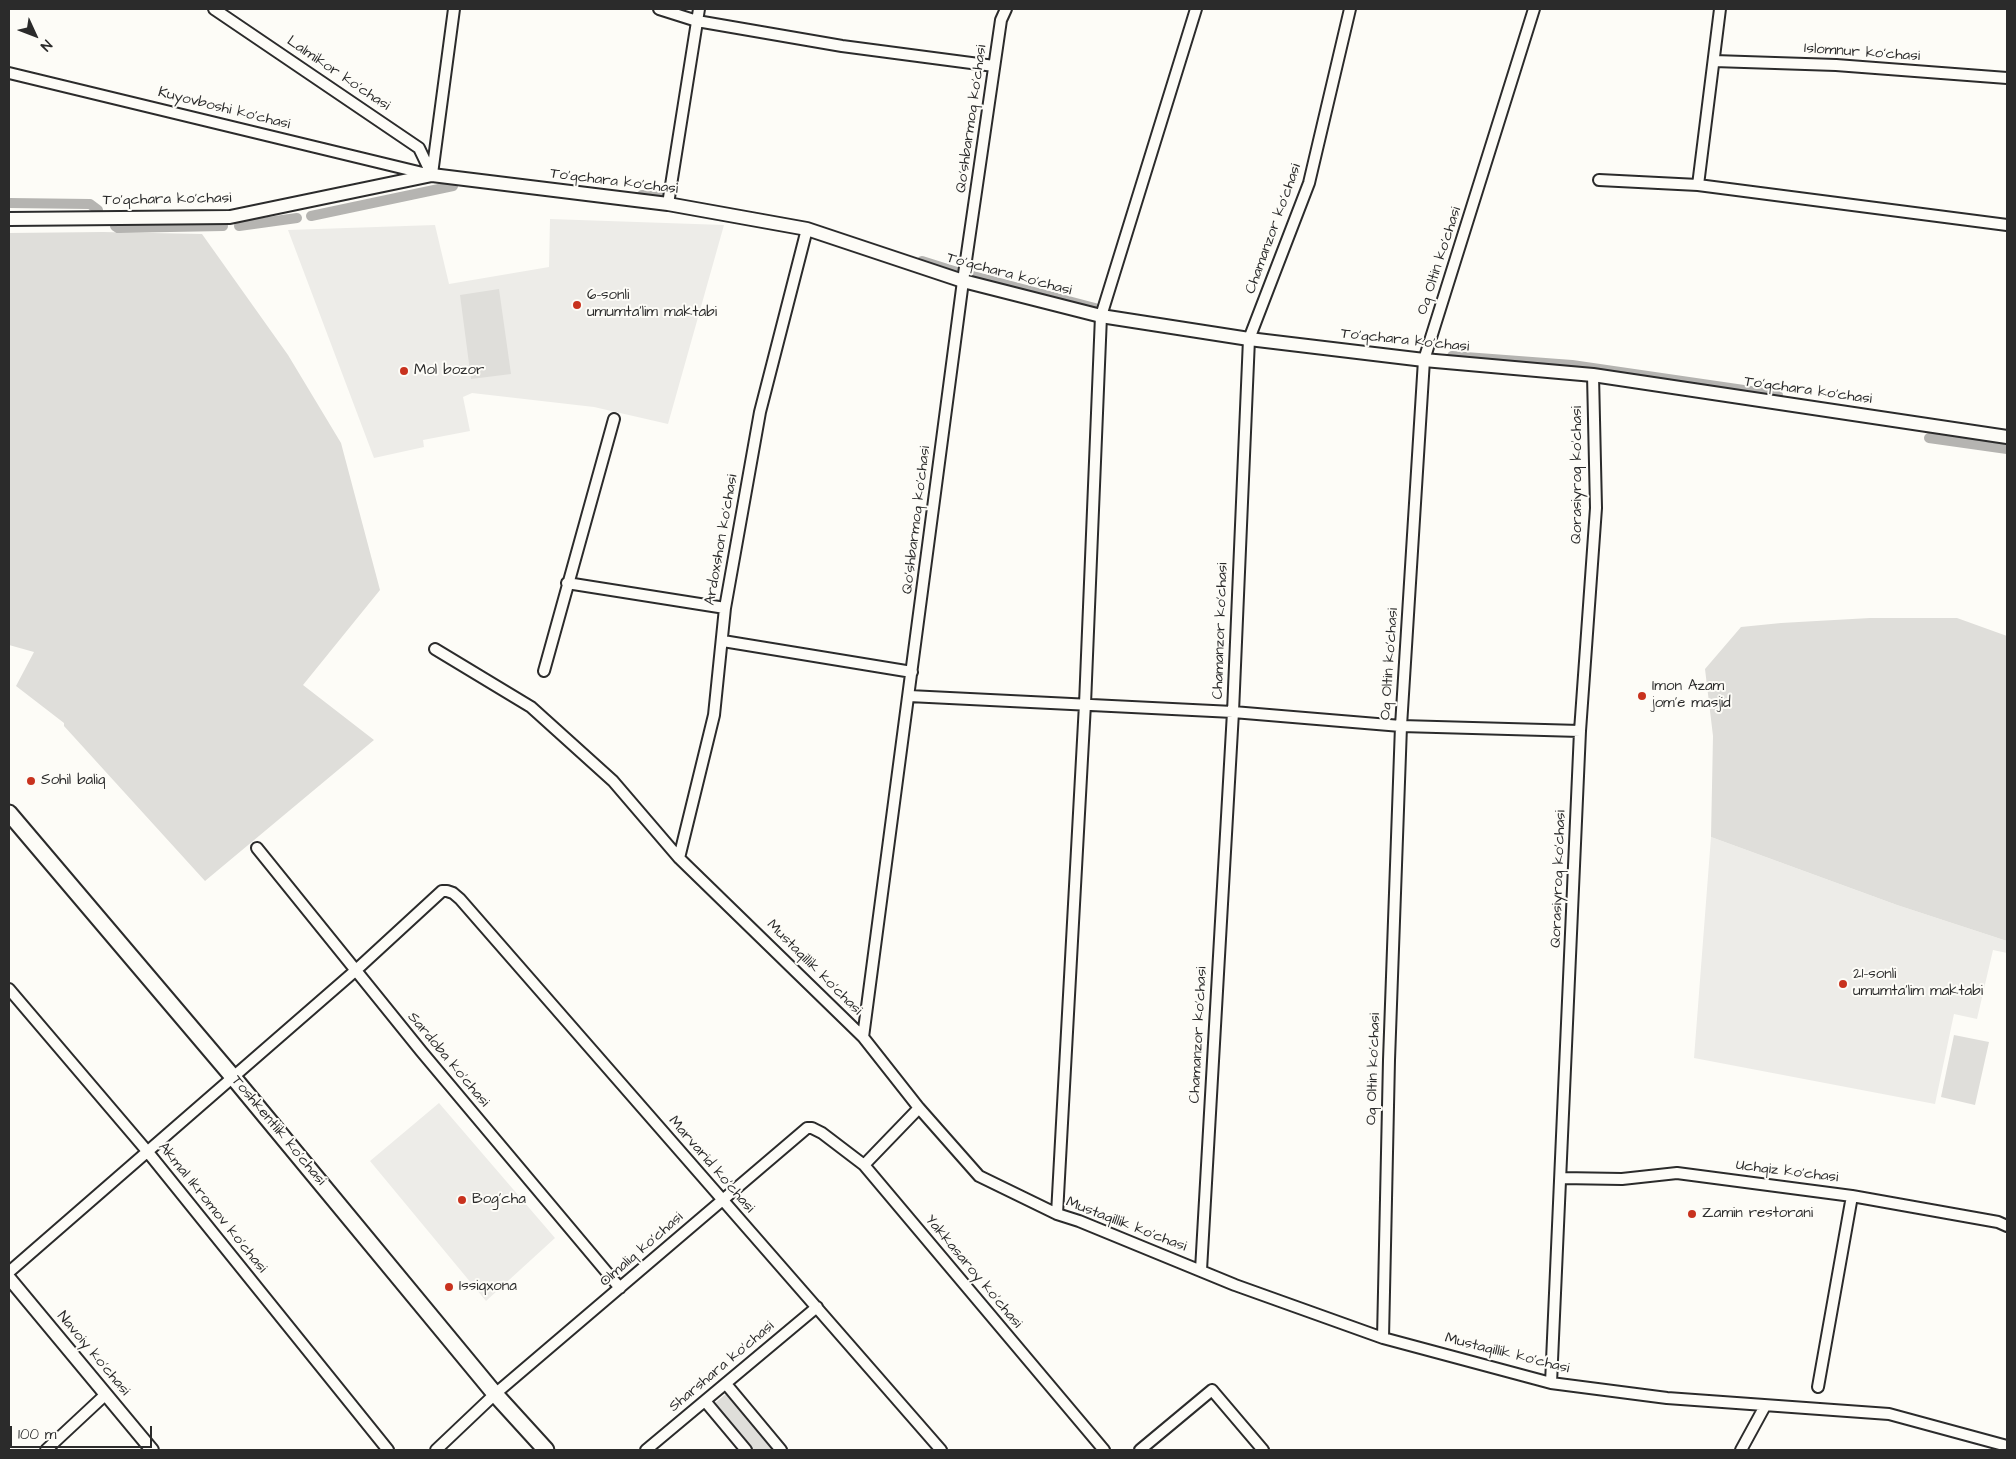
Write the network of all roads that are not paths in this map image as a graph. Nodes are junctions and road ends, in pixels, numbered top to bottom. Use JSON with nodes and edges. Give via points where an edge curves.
{"nodes":[{"id":1,"x":214,"y":9,"type":"edge"},
{"id":2,"x":454,"y":9,"type":"edge"},
{"id":3,"x":659,"y":9,"type":"edge"},
{"id":4,"x":699,"y":9,"type":"edge"},
{"id":5,"x":1006,"y":9,"type":"edge"},
{"id":6,"x":1196,"y":9,"type":"edge"},
{"id":7,"x":1350,"y":9,"type":"edge"},
{"id":8,"x":1534,"y":9,"type":"edge"},
{"id":9,"x":1720,"y":9,"type":"edge"},
{"id":10,"x":697,"y":21,"type":"junction"},
{"id":11,"x":1714,"y":61,"type":"junction"},
{"id":12,"x":994,"y":66,"type":"junction"},
{"id":13,"x":9,"y":73,"type":"edge"},
{"id":14,"x":2007,"y":78,"type":"edge"},
{"id":15,"x":432,"y":175,"type":"junction"},
{"id":16,"x":1599,"y":180,"type":"dead end"},
{"id":17,"x":1698,"y":185,"type":"junction"},
{"id":18,"x":668,"y":204,"type":"junction"},
{"id":19,"x":9,"y":219,"type":"edge"},
{"id":20,"x":2007,"y":225,"type":"edge"},
{"id":21,"x":807,"y":229,"type":"junction"},
{"id":22,"x":963,"y":281,"type":"junction"},
{"id":23,"x":1101,"y":316,"type":"junction"},
{"id":24,"x":1249,"y":339,"type":"junction"},
{"id":25,"x":1424,"y":360,"type":"junction"},
{"id":26,"x":1593,"y":375,"type":"junction"},
{"id":27,"x":614,"y":419,"type":"dead end"},
{"id":28,"x":2007,"y":437,"type":"edge"},
{"id":29,"x":567,"y":583,"type":"junction"},
{"id":30,"x":725,"y":608,"type":"junction"},
{"id":31,"x":723,"y":641,"type":"junction"},
{"id":32,"x":435,"y":649,"type":"dead end"},
{"id":33,"x":544,"y":671,"type":"dead end"},
{"id":34,"x":912,"y":672,"type":"junction"},
{"id":35,"x":909,"y":696,"type":"junction"},
{"id":36,"x":1085,"y":704,"type":"junction"},
{"id":37,"x":1233,"y":712,"type":"junction"},
{"id":38,"x":1400,"y":726,"type":"junction"},
{"id":39,"x":1580,"y":731,"type":"junction"},
{"id":40,"x":9,"y":813,"type":"edge"},
{"id":41,"x":257,"y":848,"type":"dead end"},
{"id":42,"x":679,"y":858,"type":"junction"},
{"id":43,"x":355,"y":971,"type":"junction"},
{"id":44,"x":9,"y":989,"type":"edge"},
{"id":45,"x":863,"y":1037,"type":"junction"},
{"id":46,"x":233,"y":1076,"type":"junction"},
{"id":47,"x":920,"y":1108,"type":"junction"},
{"id":48,"x":807,"y":1128,"type":"joint"},
{"id":49,"x":148,"y":1151,"type":"junction"},
{"id":50,"x":864,"y":1165,"type":"junction"},
{"id":51,"x":1561,"y":1178,"type":"junction"},
{"id":52,"x":1852,"y":1196,"type":"junction"},
{"id":53,"x":722,"y":1200,"type":"junction"},
{"id":54,"x":1057,"y":1214,"type":"junction"},
{"id":55,"x":2007,"y":1226,"type":"edge"},
{"id":56,"x":1201,"y":1270,"type":"junction"},
{"id":57,"x":9,"y":1272,"type":"edge"},
{"id":58,"x":9,"y":1278,"type":"edge"},
{"id":59,"x":620,"y":1288,"type":"junction"},
{"id":60,"x":817,"y":1307,"type":"junction"},
{"id":61,"x":1383,"y":1338,"type":"junction"},
{"id":62,"x":1551,"y":1383,"type":"junction"},
{"id":63,"x":726,"y":1384,"type":"junction"},
{"id":64,"x":1818,"y":1387,"type":"dead end"},
{"id":65,"x":495,"y":1394,"type":"junction"},
{"id":66,"x":105,"y":1395,"type":"junction"},
{"id":67,"x":705,"y":1401,"type":"junction"},
{"id":68,"x":1765,"y":1406,"type":"junction"},
{"id":69,"x":2007,"y":1446,"type":"edge"},
{"id":70,"x":46,"y":1450,"type":"edge"},
{"id":71,"x":152,"y":1450,"type":"edge"},
{"id":72,"x":388,"y":1450,"type":"edge"},
{"id":73,"x":436,"y":1450,"type":"edge"},
{"id":74,"x":546,"y":1450,"type":"edge"},
{"id":75,"x":646,"y":1450,"type":"edge"},
{"id":76,"x":746,"y":1450,"type":"edge"},
{"id":77,"x":781,"y":1450,"type":"edge"},
{"id":78,"x":941,"y":1450,"type":"edge"},
{"id":79,"x":1104,"y":1450,"type":"edge"},
{"id":80,"x":1140,"y":1450,"type":"edge"},
{"id":81,"x":1263,"y":1450,"type":"edge"},
{"id":82,"x":1742,"y":1450,"type":"edge"}],
"edges":[{"from":1,"to":15,"type":"street","name":"Lalmikor ko'chasi","via":[[419,148]]},
{"from":2,"to":15,"type":"street"},
{"from":3,"to":10,"type":"street"},
{"from":4,"to":10,"type":"street"},
{"from":5,"to":12,"type":"street","name":"Qo'shbarmoq ko'chasi"},
{"from":6,"to":23,"type":"street"},
{"from":7,"to":24,"type":"street","name":"Chamanzor ko'chasi","via":[[1309,183]]},
{"from":8,"to":25,"type":"street","name":"Oq Oltin ko'chasi"},
{"from":9,"to":11,"type":"street"},
{"from":10,"to":12,"type":"street","via":[[842,46]]},
{"from":10,"to":18,"type":"street"},
{"from":11,"to":14,"type":"street","name":"Islomnur ko'chasi","via":[[1836,65]]},
{"from":11,"to":17,"type":"street"},
{"from":12,"to":22,"type":"street","name":"Qo'shbarmoq ko'chasi"},
{"from":13,"to":15,"type":"street","name":"Kuyovboshi ko'chasi"},
{"from":15,"to":18,"type":"street","name":"To'qchara ko'chasi"},
{"from":15,"to":19,"type":"street","name":"To'qchara ko'chasi","via":[[230,217]]},
{"from":16,"to":17,"type":"street"},
{"from":17,"to":20,"type":"street"},
{"from":18,"to":21,"type":"street","name":"To'qchara ko'chasi"},
{"from":21,"to":22,"type":"street","name":"To'qchara ko'chasi"},
{"from":21,"to":30,"type":"street","name":"Ardoxshon ko'chasi","via":[[760,412]]},
{"from":22,"to":23,"type":"street","name":"To'qchara ko'chasi"},
{"from":22,"to":34,"type":"street","name":"Qo'shbarmoq ko'chasi"},
{"from":23,"to":24,"type":"street","name":"To'qchara ko'chasi"},
{"from":23,"to":36,"type":"street"},
{"from":24,"to":25,"type":"street","name":"To'qchara ko'chasi"},
{"from":24,"to":37,"type":"street","name":"Chamanzor ko'chasi"},
{"from":25,"to":26,"type":"street","name":"To'qchara ko'chasi"},
{"from":25,"to":38,"type":"street","name":"Oq Oltin ko'chasi"},
{"from":26,"to":28,"type":"street","name":"To'qchara ko'chasi"},
{"from":26,"to":39,"type":"street","name":"Qorasiyroq ko'chasi","via":[[1596,508]]},
{"from":27,"to":29,"type":"street"},
{"from":29,"to":30,"type":"street"},
{"from":29,"to":33,"type":"street"},
{"from":30,"to":31,"type":"street","name":"Ardoxshon ko'chasi"},
{"from":31,"to":34,"type":"street"},
{"from":31,"to":42,"type":"street","name":"Ardoxshon ko'chasi","via":[[714,715]]},
{"from":32,"to":42,"type":"street","name":"Mustaqillik ko'chasi","via":[[531,708],[614,781]]},
{"from":34,"to":35,"type":"street","name":"Qo'shbarmoq ko'chasi"},
{"from":35,"to":36,"type":"street"},
{"from":35,"to":45,"type":"street","name":"Qo'shbarmoq ko'chasi"},
{"from":36,"to":37,"type":"street"},
{"from":36,"to":54,"type":"street"},
{"from":37,"to":38,"type":"street"},
{"from":37,"to":56,"type":"street","name":"Chamanzor ko'chasi"},
{"from":38,"to":39,"type":"street"},
{"from":38,"to":61,"type":"street","name":"Oq Oltin ko'chasi","via":[[1388,1060]]},
{"from":39,"to":51,"type":"street","name":"Qorasiyroq ko'chasi"},
{"from":40,"to":46,"type":"main road","name":"Toshkentlik ko'chasi"},
{"from":41,"to":43,"type":"street","name":"Sardoba ko'chasi"},
{"from":42,"to":45,"type":"street","name":"Mustaqillik ko'chasi"},
{"from":43,"to":46,"type":"street"},
{"from":43,"to":53,"type":"street","name":"Marvarid ko'chasi","via":[[442,891],[454,892]]},
{"from":43,"to":59,"type":"street","name":"Sardoba ko'chasi"},
{"from":44,"to":49,"type":"street","name":"Akmal Ikromov ko'chasi"},
{"from":45,"to":47,"type":"street","name":"Mustaqillik ko'chasi"},
{"from":46,"to":49,"type":"street"},
{"from":46,"to":65,"type":"main road","name":"Toshkentlik ko'chasi"},
{"from":47,"to":50,"type":"street"},
{"from":47,"to":54,"type":"street","name":"Mustaqillik ko'chasi","via":[[979,1176]]},
{"from":48,"to":50,"type":"street","name":"Yakkasaroy ko'chasi","via":[[822,1133]]},
{"from":48,"to":53,"type":"street","name":"Olmaliq ko'chasi"},
{"from":49,"to":57,"type":"street"},
{"from":49,"to":72,"type":"street","name":"Akmal Ikromov ko'chasi"},
{"from":50,"to":79,"type":"street","name":"Yakkasaroy ko'chasi"},
{"from":51,"to":52,"type":"street","name":"Uchqiz ko'chasi","via":[[1622,1179],[1677,1173]]},
{"from":51,"to":62,"type":"street","name":"Qorasiyroq ko'chasi"},
{"from":52,"to":55,"type":"street","name":"Uchqiz ko'chasi"},
{"from":52,"to":64,"type":"street"},
{"from":53,"to":59,"type":"street","name":"Olmaliq ko'chasi"},
{"from":53,"to":60,"type":"street","name":"Marvarid ko'chasi"},
{"from":54,"to":56,"type":"street","name":"Mustaqillik ko'chasi"},
{"from":56,"to":61,"type":"street","name":"Mustaqillik ko'chasi","via":[[1235,1286]]},
{"from":58,"to":66,"type":"street","name":"Navoiy ko'chasi"},
{"from":59,"to":65,"type":"street","name":"Olmaliq ko'chasi"},
{"from":60,"to":63,"type":"street","name":"Sharshara ko'chasi"},
{"from":60,"to":78,"type":"street","name":"Marvarid ko'chasi"},
{"from":61,"to":62,"type":"street","name":"Mustaqillik ko'chasi"},
{"from":62,"to":68,"type":"street","name":"Mustaqillik ko'chasi","via":[[1667,1398]]},
{"from":63,"to":67,"type":"street","name":"Sharshara ko'chasi"},
{"from":63,"to":77,"type":"street"},
{"from":65,"to":73,"type":"street","name":"Olmaliq ko'chasi"},
{"from":65,"to":74,"type":"main road","name":"Toshkentlik ko'chasi"},
{"from":66,"to":70,"type":"street"},
{"from":66,"to":71,"type":"street","name":"Navoiy ko'chasi"},
{"from":67,"to":75,"type":"street","name":"Sharshara ko'chasi"},
{"from":67,"to":76,"type":"street"},
{"from":68,"to":69,"type":"street","name":"Mustaqillik ko'chasi","via":[[1889,1414]]},
{"from":68,"to":82,"type":"street"},
{"from":80,"to":81,"type":"street","via":[[1212,1390]]}]}
